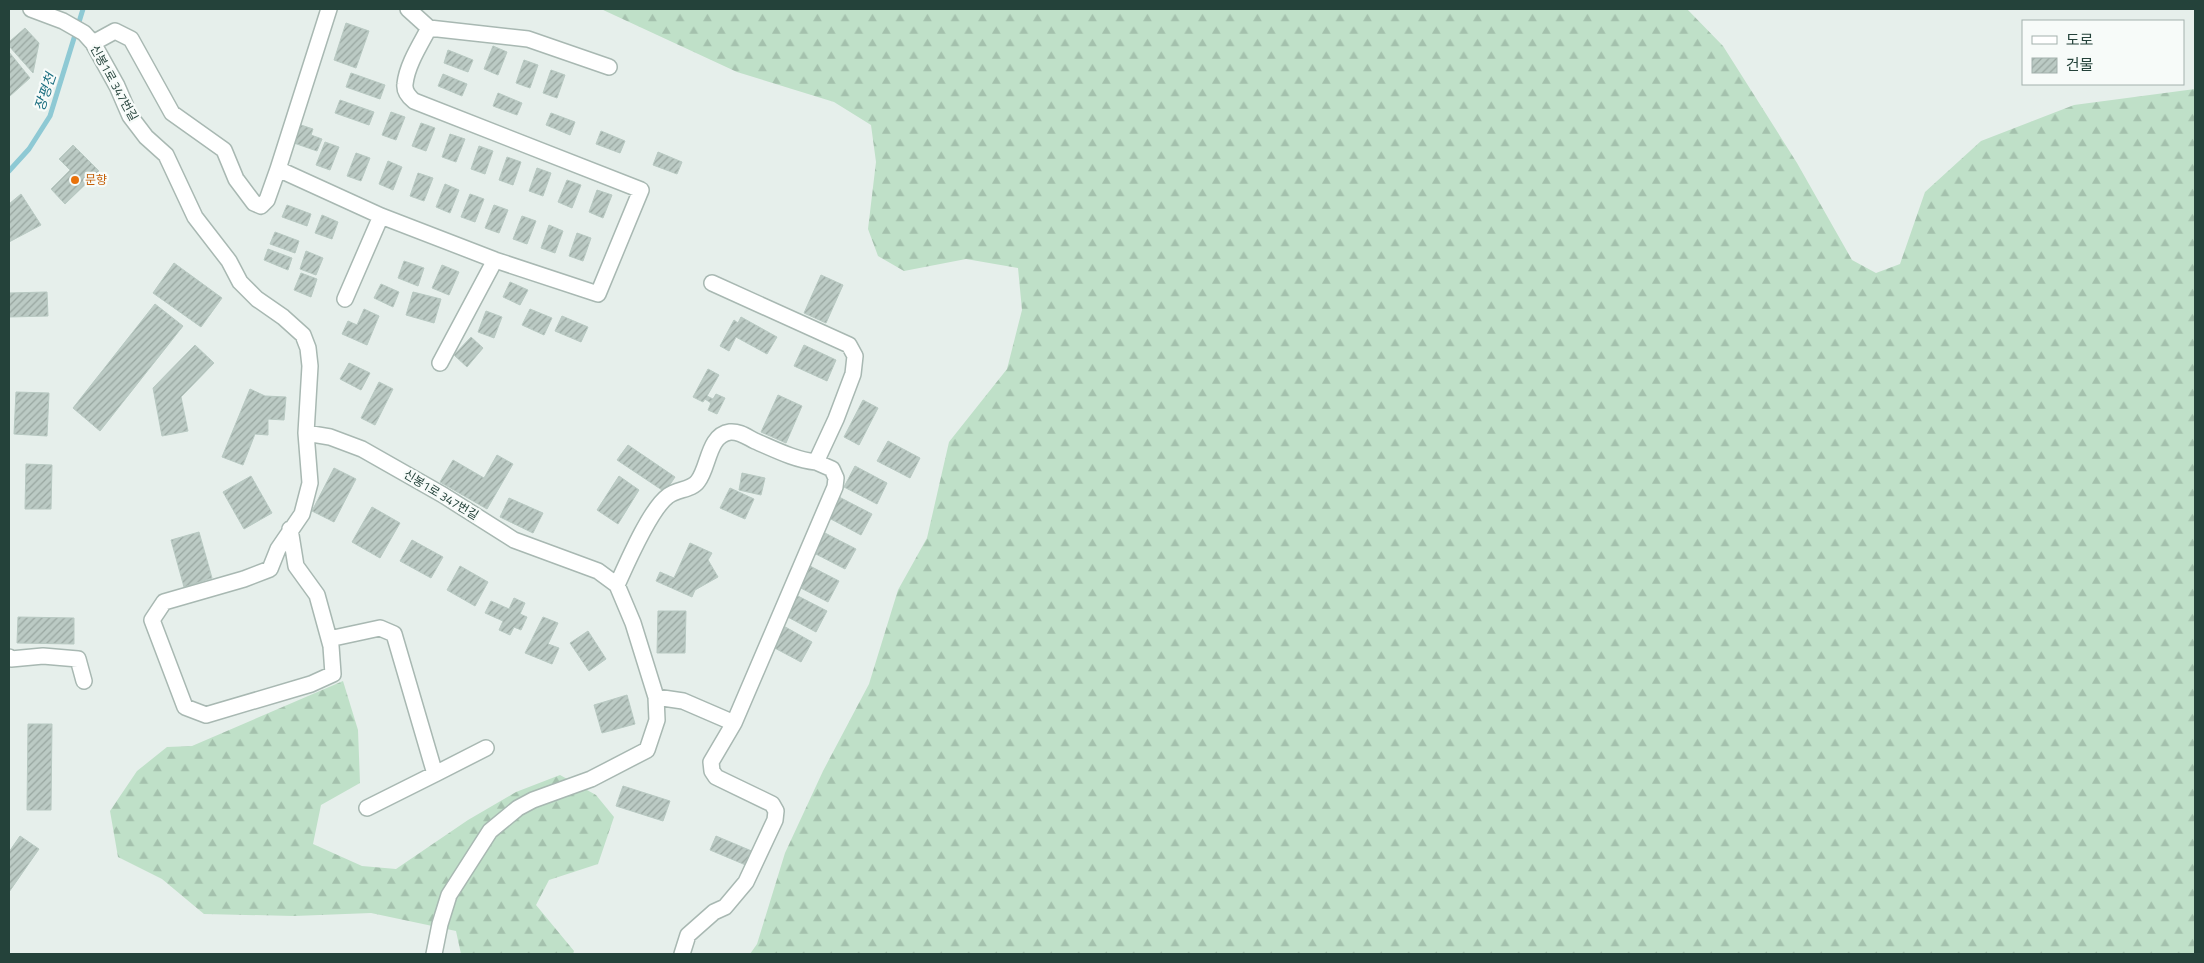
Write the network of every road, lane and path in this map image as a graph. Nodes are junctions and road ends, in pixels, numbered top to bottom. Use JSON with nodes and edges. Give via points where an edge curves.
{"nodes":[{"id":1,"x":31,"y":9,"type":"edge"},
{"id":2,"x":329,"y":9,"type":"edge"},
{"id":3,"x":408,"y":9,"type":"edge"},
{"id":4,"x":429,"y":28,"type":"junction"},
{"id":5,"x":88,"y":38,"type":"junction"},
{"id":6,"x":609,"y":67,"type":"dead end"},
{"id":7,"x":278,"y":169,"type":"junction"},
{"id":8,"x":381,"y":216,"type":"junction"},
{"id":9,"x":495,"y":260,"type":"junction"},
{"id":10,"x":712,"y":283,"type":"dead end"},
{"id":11,"x":345,"y":299,"type":"dead end"},
{"id":12,"x":440,"y":363,"type":"dead end"},
{"id":13,"x":306,"y":433,"type":"junction"},
{"id":14,"x":816,"y":462,"type":"junction"},
{"id":15,"x":290,"y":528,"type":"junction"},
{"id":16,"x":617,"y":584,"type":"junction"},
{"id":17,"x":329,"y":639,"type":"junction"},
{"id":18,"x":9,"y":657,"type":"edge"},
{"id":19,"x":84,"y":681,"type":"dead end"},
{"id":20,"x":656,"y":697,"type":"junction"},
{"id":21,"x":734,"y":723,"type":"junction"},
{"id":22,"x":486,"y":748,"type":"dead end"},
{"id":23,"x":435,"y":774,"type":"junction"},
{"id":24,"x":367,"y":808,"type":"dead end"},
{"id":25,"x":434,"y":954,"type":"edge"},
{"id":26,"x":682,"y":954,"type":"edge"}],
"edges":[{"from":1,"to":5,"type":"street","name":"신봉1로 347번길","via":[[63,21]]},
{"from":2,"to":7,"type":"street"},
{"from":3,"to":4,"type":"street"},
{"from":4,"to":6,"type":"street","via":[[528,39]]},
{"from":4,"to":9,"type":"street","via":[[415,53],[404,86],[414,102],[641,190],[598,294]]},
{"from":5,"to":7,"type":"street","via":[[115,31],[131,39],[172,112],[224,150],[236,179],[254,203],[261,206],[267,200]]},
{"from":5,"to":13,"type":"street","name":"신봉1로 347번길","via":[[117,86],[130,116],[146,138],[166,155],[195,217],[230,261],[240,282],[303,335],[310,366]]},
{"from":7,"to":8,"type":"street"},
{"from":8,"to":9,"type":"street"},
{"from":8,"to":11,"type":"street"},
{"from":9,"to":12,"type":"street"},
{"from":10,"to":14,"type":"street","via":[[849,345],[855,356],[853,374]]},
{"from":13,"to":15,"type":"street","via":[[310,483],[302,514]]},
{"from":13,"to":16,"type":"street","name":"신봉1로 347번길","via":[[330,437],[362,449],[514,540],[598,571]]},
{"from":14,"to":16,"type":"street","via":[[796,458],[738,433],[724,434],[709,454],[698,481],[667,496],[659,507],[634,547]]},
{"from":14,"to":21,"type":"street","via":[[832,469],[835,487]]},
{"from":15,"to":17,"type":"street","via":[[296,566],[317,595]]},
{"from":15,"to":17,"type":"street","via":[[270,569],[164,602],[152,620],[163,652],[185,707],[206,714],[311,684],[332,674]]},
{"from":16,"to":20,"type":"street"},
{"from":17,"to":23,"type":"street","via":[[380,628],[394,634]]},
{"from":18,"to":19,"type":"street","via":[[78,659]]},
{"from":20,"to":21,"type":"street","via":[[683,701]]},
{"from":20,"to":25,"type":"street","via":[[656,720],[647,750],[591,779],[533,800],[490,831],[449,894]]},
{"from":21,"to":26,"type":"street","via":[[712,762],[712,771],[716,777],[772,804],[776,811],[775,820],[746,882],[724,907],[688,935]]},
{"from":22,"to":23,"type":"street"},
{"from":23,"to":24,"type":"street"}]}
